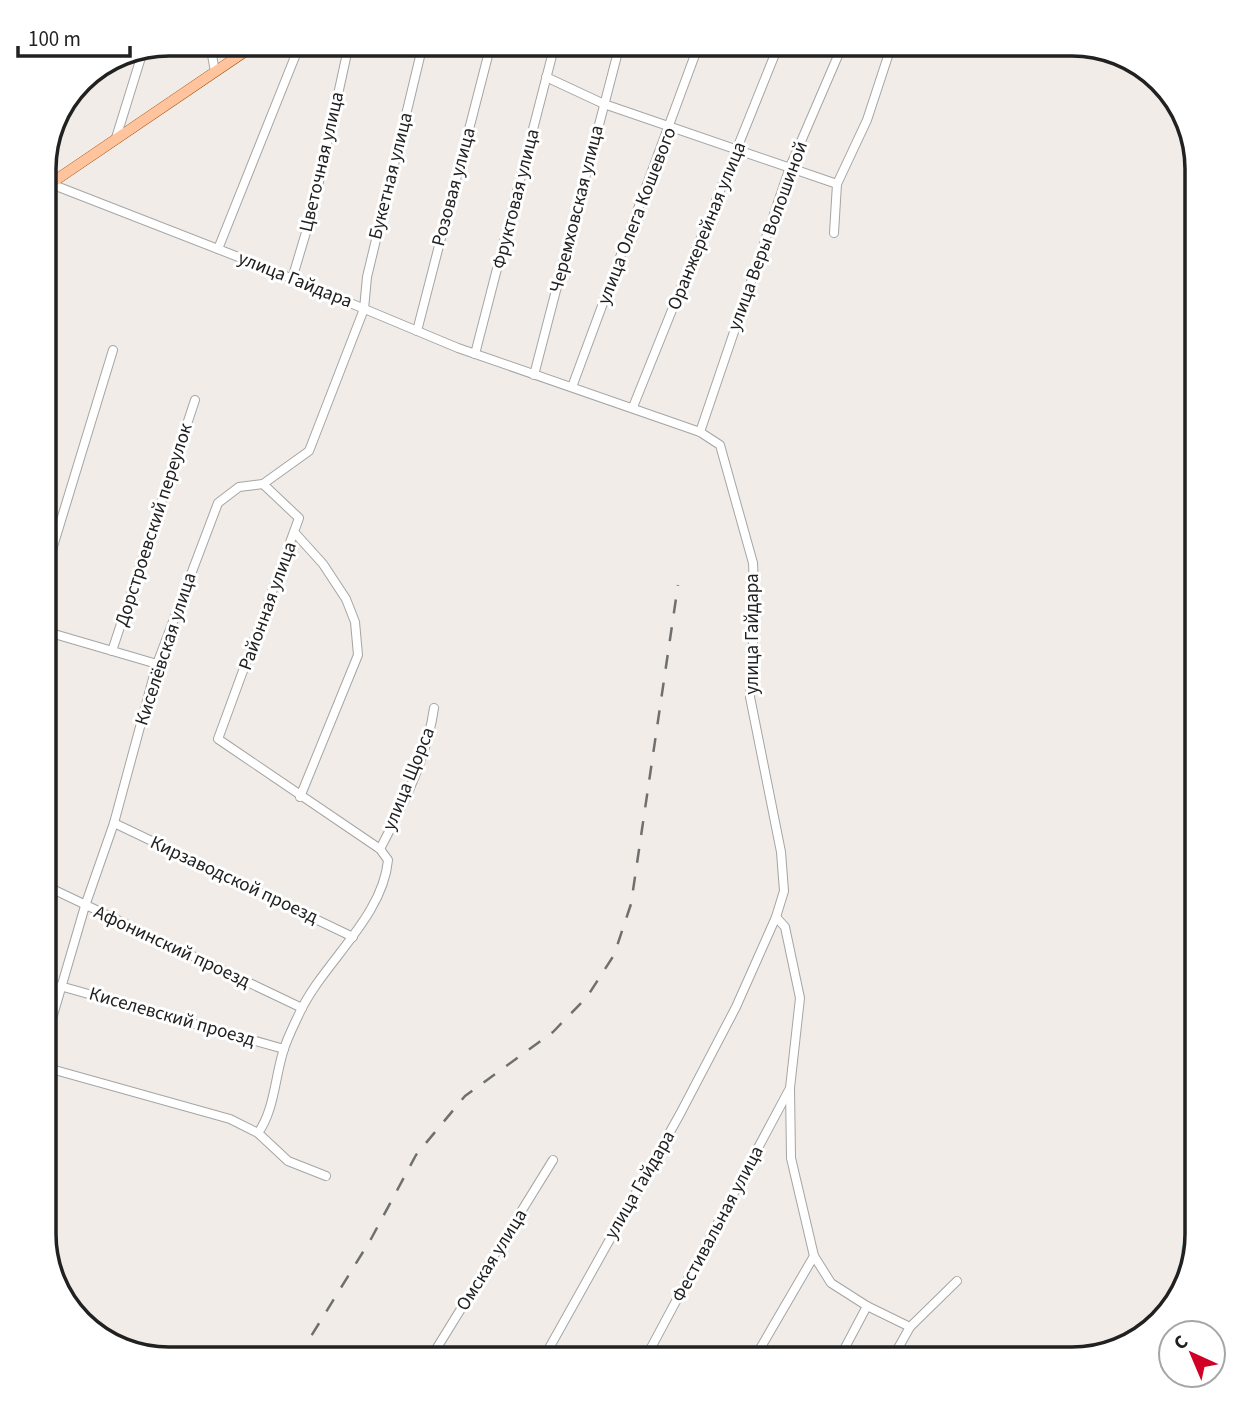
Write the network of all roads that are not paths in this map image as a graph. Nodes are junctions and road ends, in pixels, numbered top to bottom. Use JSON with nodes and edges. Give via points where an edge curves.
{"nodes":[{"id":1,"x":212,"y":56,"type":"edge"},
{"id":2,"x":238,"y":56,"type":"edge"},
{"id":3,"x":295,"y":56,"type":"edge"},
{"id":4,"x":346,"y":56,"type":"edge"},
{"id":5,"x":420,"y":56,"type":"edge"},
{"id":6,"x":488,"y":56,"type":"edge"},
{"id":7,"x":552,"y":56,"type":"edge"},
{"id":8,"x":617,"y":56,"type":"edge"},
{"id":9,"x":695,"y":56,"type":"edge"},
{"id":10,"x":774,"y":56,"type":"edge"},
{"id":11,"x":838,"y":56,"type":"edge"},
{"id":12,"x":888,"y":56,"type":"edge"},
{"id":13,"x":140,"y":60,"type":"edge"},
{"id":14,"x":215,"y":72,"type":"junction"},
{"id":15,"x":546,"y":78,"type":"junction"},
{"id":16,"x":604,"y":104,"type":"junction"},
{"id":17,"x":670,"y":128,"type":"junction"},
{"id":18,"x":116,"y":138,"type":"junction"},
{"id":19,"x":739,"y":149,"type":"junction"},
{"id":20,"x":790,"y":167,"type":"junction"},
{"id":21,"x":56,"y":180,"type":"edge"},
{"id":22,"x":837,"y":184,"type":"junction"},
{"id":23,"x":56,"y":189,"type":"edge"},
{"id":24,"x":834,"y":233,"type":"dead end"},
{"id":25,"x":218,"y":249,"type":"junction"},
{"id":26,"x":292,"y":279,"type":"junction"},
{"id":27,"x":364,"y":309,"type":"junction"},
{"id":28,"x":416,"y":331,"type":"junction"},
{"id":29,"x":113,"y":349,"type":"dead end"},
{"id":30,"x":475,"y":354,"type":"junction"},
{"id":31,"x":534,"y":375,"type":"junction"},
{"id":32,"x":572,"y":387,"type":"junction"},
{"id":33,"x":195,"y":400,"type":"dead end"},
{"id":34,"x":633,"y":407,"type":"junction"},
{"id":35,"x":700,"y":432,"type":"junction"},
{"id":36,"x":263,"y":484,"type":"junction"},
{"id":37,"x":295,"y":533,"type":"junction"},
{"id":38,"x":56,"y":537,"type":"edge"},
{"id":39,"x":56,"y":635,"type":"edge"},
{"id":40,"x":112,"y":651,"type":"junction"},
{"id":41,"x":157,"y":664,"type":"junction"},
{"id":42,"x":434,"y":708,"type":"dead end"},
{"id":43,"x":300,"y":797,"type":"junction"},
{"id":44,"x":114,"y":823,"type":"junction"},
{"id":45,"x":380,"y":849,"type":"junction"},
{"id":46,"x":56,"y":891,"type":"edge"},
{"id":47,"x":85,"y":906,"type":"junction"},
{"id":48,"x":776,"y":917,"type":"junction"},
{"id":49,"x":354,"y":937,"type":"junction"},
{"id":50,"x":60,"y":986,"type":"junction"},
{"id":51,"x":56,"y":1001,"type":"edge"},
{"id":52,"x":302,"y":1008,"type":"junction"},
{"id":53,"x":284,"y":1049,"type":"junction"},
{"id":54,"x":56,"y":1071,"type":"edge"},
{"id":55,"x":790,"y":1088,"type":"junction"},
{"id":56,"x":258,"y":1133,"type":"junction"},
{"id":57,"x":553,"y":1160,"type":"dead end"},
{"id":58,"x":326,"y":1176,"type":"dead end"},
{"id":59,"x":814,"y":1256,"type":"junction"},
{"id":60,"x":957,"y":1281,"type":"dead end"},
{"id":61,"x":867,"y":1306,"type":"junction"},
{"id":62,"x":910,"y":1326,"type":"junction"},
{"id":63,"x":437,"y":1347,"type":"edge"},
{"id":64,"x":550,"y":1347,"type":"edge"},
{"id":65,"x":651,"y":1347,"type":"edge"},
{"id":66,"x":761,"y":1347,"type":"edge"},
{"id":67,"x":845,"y":1347,"type":"edge"},
{"id":68,"x":899,"y":1347,"type":"edge"}],
"edges":[{"from":1,"to":14,"type":"street"},
{"from":2,"to":14,"type":"main road"},
{"from":3,"to":25,"type":"street"},
{"from":4,"to":26,"type":"street","name":"Цветочная улица","via":[[313,209]]},
{"from":5,"to":27,"type":"street","name":"Букетная улица","via":[[367,277]]},
{"from":6,"to":28,"type":"street","name":"Розовая улица"},
{"from":7,"to":15,"type":"street","name":"Фруктовая улица"},
{"from":8,"to":16,"type":"street","name":"Черемховская улица"},
{"from":9,"to":17,"type":"street","name":"улица Олега Кошевого"},
{"from":10,"to":19,"type":"street","name":"Оранжерейная улица"},
{"from":11,"to":20,"type":"street","name":"улица Веры Волошиной"},
{"from":12,"to":22,"type":"street","via":[[867,120]]},
{"from":13,"to":18,"type":"street"},
{"from":14,"to":18,"type":"main road"},
{"from":15,"to":16,"type":"street"},
{"from":15,"to":30,"type":"street","name":"Фруктовая улица"},
{"from":16,"to":17,"type":"street"},
{"from":16,"to":31,"type":"street","name":"Черемховская улица"},
{"from":17,"to":19,"type":"street"},
{"from":17,"to":32,"type":"street","name":"улица Олега Кошевого"},
{"from":18,"to":21,"type":"main road"},
{"from":19,"to":20,"type":"street"},
{"from":19,"to":34,"type":"street","name":"Оранжерейная улица"},
{"from":20,"to":22,"type":"street"},
{"from":20,"to":35,"type":"street","name":"улица Веры Волошиной"},
{"from":22,"to":24,"type":"street"},
{"from":23,"to":25,"type":"street","name":"улица Гайдара"},
{"from":25,"to":26,"type":"street","name":"улица Гайдара"},
{"from":26,"to":27,"type":"street","name":"улица Гайдара"},
{"from":27,"to":28,"type":"street","name":"улица Гайдара"},
{"from":27,"to":36,"type":"street","name":"Киселёвская улица","via":[[309,451]]},
{"from":28,"to":30,"type":"street","name":"улица Гайдара"},
{"from":29,"to":38,"type":"street"},
{"from":30,"to":31,"type":"street","name":"улица Гайдара"},
{"from":31,"to":32,"type":"street","name":"улица Гайдара"},
{"from":32,"to":34,"type":"street","name":"улица Гайдара"},
{"from":33,"to":40,"type":"street","name":"Дорстроевский переулок"},
{"from":34,"to":35,"type":"street","name":"улица Гайдара"},
{"from":35,"to":48,"type":"street","name":"улица Гайдара","via":[[720,445],[753,563],[750,697],[781,852],[784,891]]},
{"from":36,"to":37,"type":"street","name":"Районная улица","via":[[299,518]]},
{"from":36,"to":41,"type":"street","name":"Киселёвская улица","via":[[239,487],[218,503]]},
{"from":37,"to":43,"type":"street","via":[[346,599],[355,622],[358,655]]},
{"from":37,"to":43,"type":"street","name":"Районная улица","via":[[218,739]]},
{"from":39,"to":40,"type":"street"},
{"from":40,"to":41,"type":"street"},
{"from":41,"to":44,"type":"street","name":"Киселёвская улица"},
{"from":42,"to":45,"type":"street","name":"улица Щорса","via":[[423,753]]},
{"from":43,"to":45,"type":"street"},
{"from":44,"to":47,"type":"street","name":"Киселёвская улица"},
{"from":44,"to":49,"type":"street","name":"Кирзаводской проезд"},
{"from":45,"to":49,"type":"street","via":[[388,860],[386,874]]},
{"from":46,"to":47,"type":"street","name":"Афонинский проезд"},
{"from":47,"to":50,"type":"street","name":"Киселёвская улица"},
{"from":47,"to":52,"type":"street","name":"Афонинский проезд"},
{"from":48,"to":55,"type":"street","via":[[785,927],[800,998]]},
{"from":48,"to":64,"type":"street","name":"улица Гайдара","via":[[680,1114]]},
{"from":49,"to":52,"type":"street"},
{"from":50,"to":51,"type":"street","name":"Киселёвская улица"},
{"from":50,"to":53,"type":"street","name":"Киселевский проезд"},
{"from":52,"to":53,"type":"street"},
{"from":53,"to":56,"type":"street","via":[[266,1122]]},
{"from":54,"to":56,"type":"street","via":[[230,1119]]},
{"from":55,"to":59,"type":"street","via":[[791,1158]]},
{"from":55,"to":65,"type":"street","name":"Фестивальная улица"},
{"from":56,"to":58,"type":"street","via":[[288,1161]]},
{"from":57,"to":63,"type":"street","name":"Омская улица"},
{"from":59,"to":61,"type":"street","via":[[831,1283]]},
{"from":59,"to":66,"type":"street"},
{"from":60,"to":62,"type":"street"},
{"from":61,"to":62,"type":"street"},
{"from":61,"to":67,"type":"street"},
{"from":62,"to":68,"type":"street"}]}
